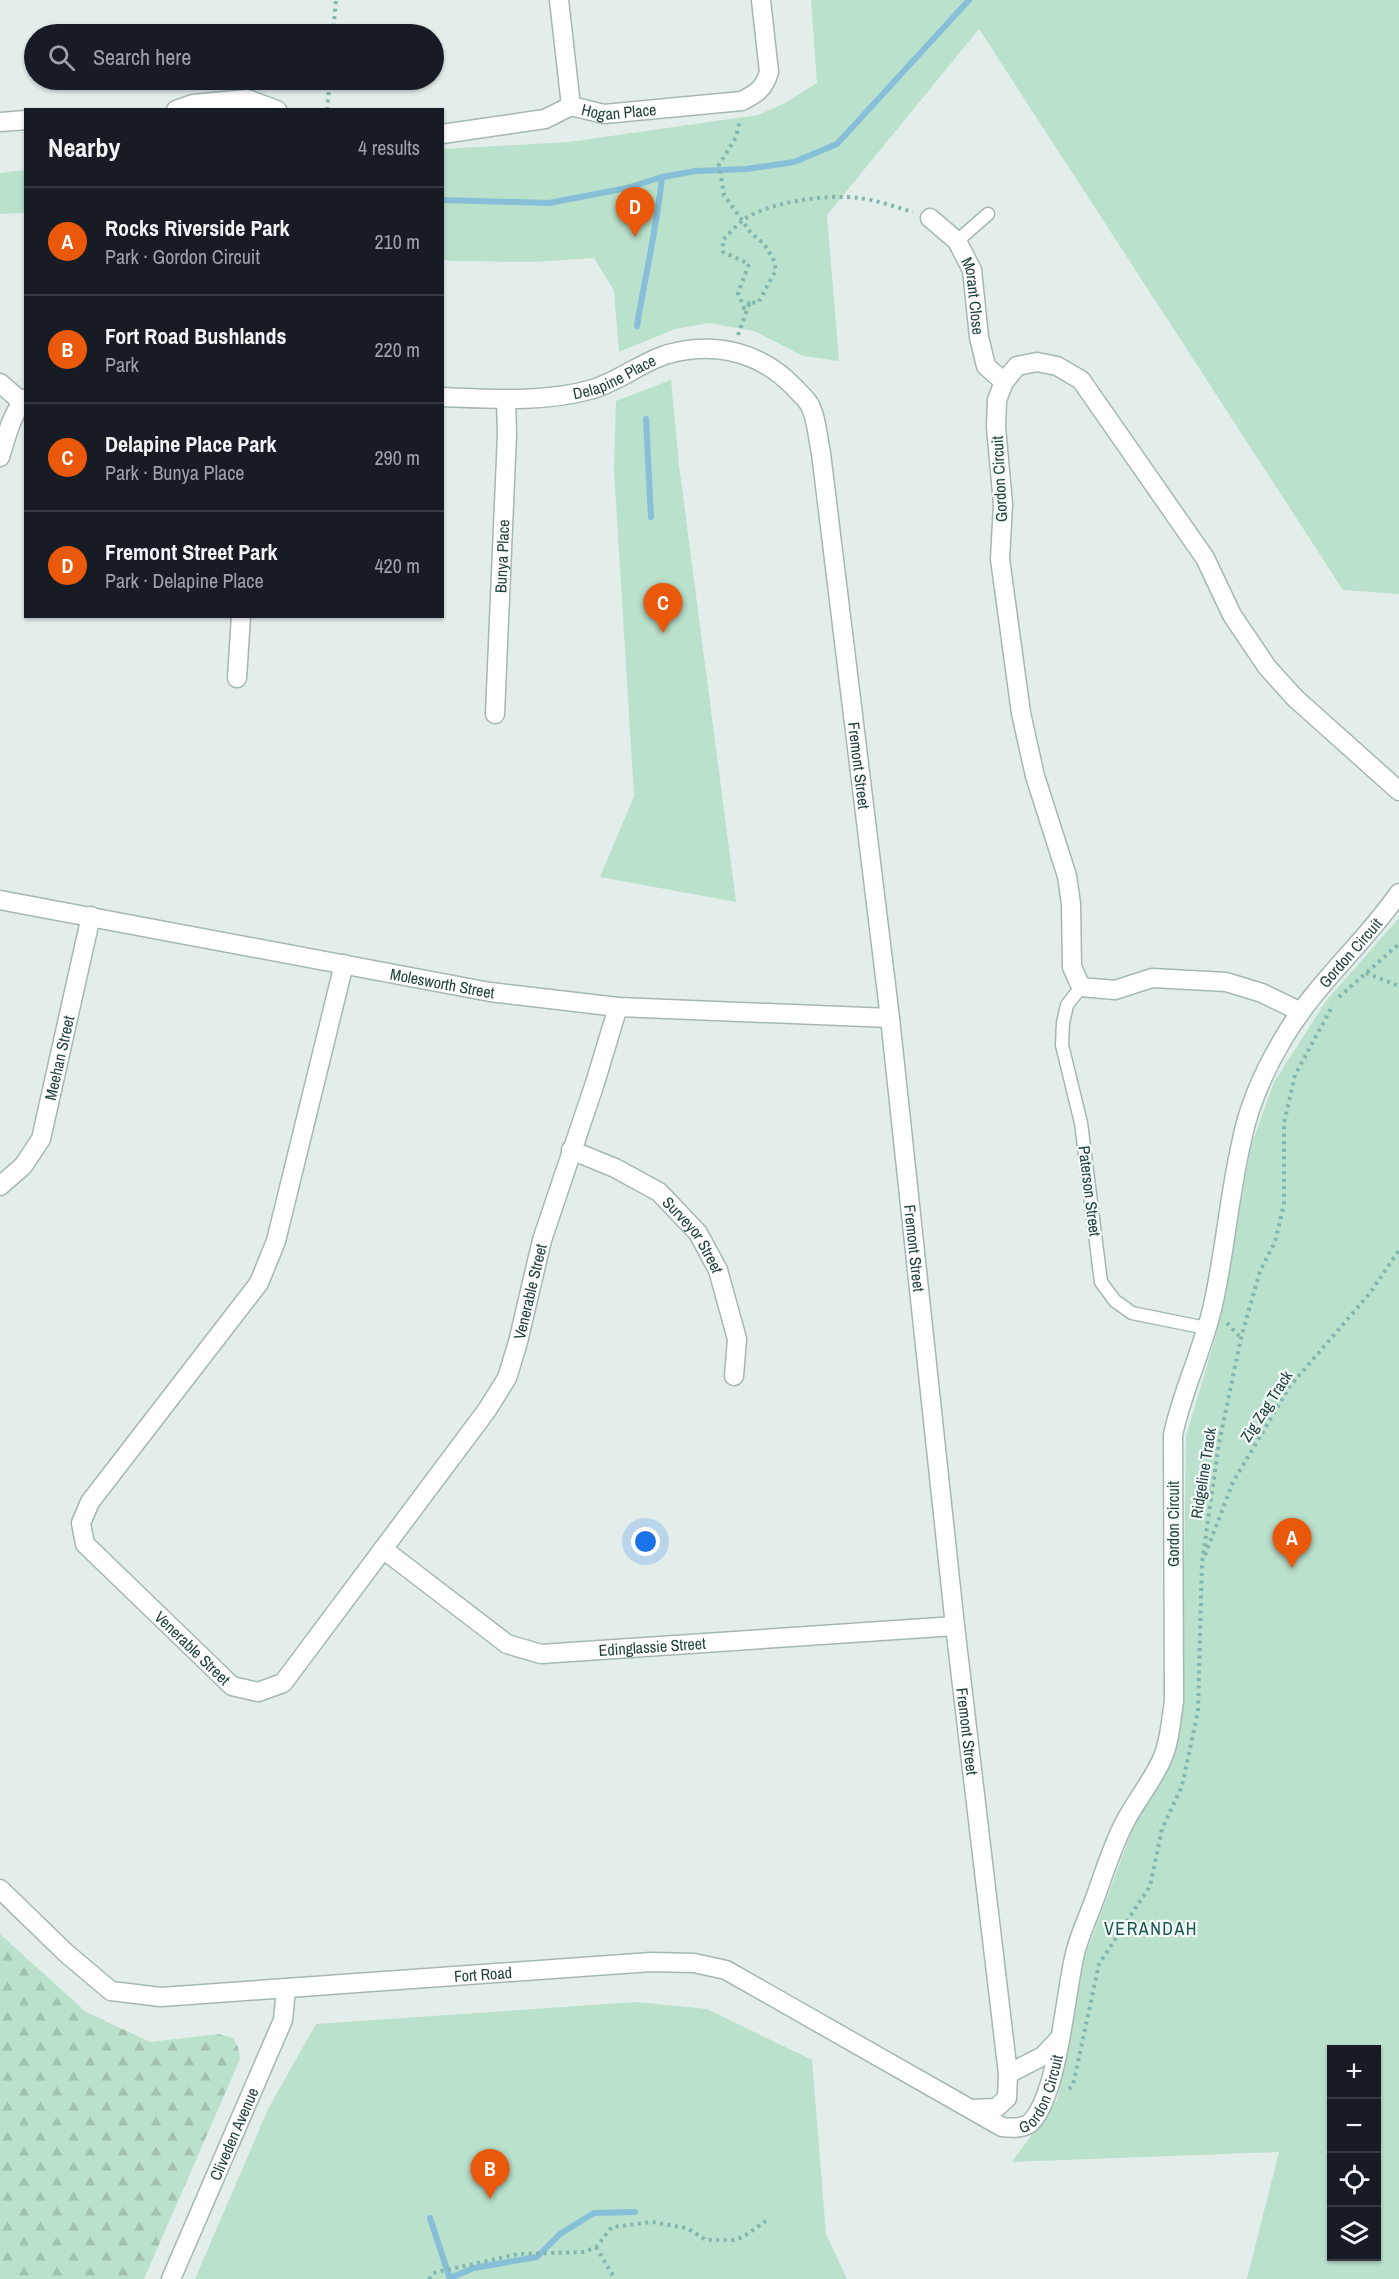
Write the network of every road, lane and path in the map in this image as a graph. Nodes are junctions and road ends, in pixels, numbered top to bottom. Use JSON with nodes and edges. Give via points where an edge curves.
{"nodes":[{"id":1,"x":336,"y":0,"type":"edge"},
{"id":2,"x":559,"y":0,"type":"edge"},
{"id":3,"x":761,"y":0,"type":"edge"},
{"id":4,"x":334,"y":24,"type":"edge"},
{"id":5,"x":329,"y":90,"type":"edge"},
{"id":6,"x":742,"y":101,"type":"junction"},
{"id":7,"x":571,"y":106,"type":"junction"},
{"id":8,"x":182,"y":108,"type":"edge"},
{"id":9,"x":272,"y":108,"type":"edge"},
{"id":10,"x":327,"y":108,"type":"edge"},
{"id":11,"x":24,"y":120,"type":"edge"},
{"id":12,"x":0,"y":122,"type":"edge"},
{"id":13,"x":444,"y":134,"type":"edge"},
{"id":14,"x":988,"y":214,"type":"dead end"},
{"id":15,"x":930,"y":218,"type":"joint"},
{"id":16,"x":742,"y":221,"type":"junction"},
{"id":17,"x":957,"y":241,"type":"junction"},
{"id":18,"x":750,"y":302,"type":"junction"},
{"id":19,"x":734,"y":352,"type":"junction"},
{"id":20,"x":779,"y":372,"type":"joint"},
{"id":21,"x":1004,"y":382,"type":"junction"},
{"id":22,"x":0,"y":383,"type":"edge"},
{"id":23,"x":444,"y":397,"type":"edge"},
{"id":24,"x":24,"y":400,"type":"edge"},
{"id":25,"x":506,"y":400,"type":"junction"},
{"id":26,"x":0,"y":457,"type":"edge"},
{"id":27,"x":241,"y":618,"type":"edge"},
{"id":28,"x":237,"y":678,"type":"dead end"},
{"id":29,"x":495,"y":714,"type":"dead end"},
{"id":30,"x":1399,"y":791,"type":"edge"},
{"id":31,"x":1399,"y":893,"type":"edge"},
{"id":32,"x":0,"y":900,"type":"edge"},
{"id":33,"x":91,"y":916,"type":"junction"},
{"id":34,"x":1399,"y":944,"type":"edge"},
{"id":35,"x":344,"y":964,"type":"junction"},
{"id":36,"x":1366,"y":973,"type":"junction"},
{"id":37,"x":1399,"y":986,"type":"edge"},
{"id":38,"x":1081,"y":987,"type":"junction"},
{"id":39,"x":618,"y":1007,"type":"junction"},
{"id":40,"x":1300,"y":1011,"type":"junction"},
{"id":41,"x":890,"y":1018,"type":"junction"},
{"id":42,"x":571,"y":1150,"type":"junction"},
{"id":43,"x":0,"y":1186,"type":"edge"},
{"id":44,"x":1399,"y":1250,"type":"edge"},
{"id":45,"x":1206,"y":1328,"type":"junction"},
{"id":46,"x":734,"y":1376,"type":"dead end"},
{"id":47,"x":383,"y":1549,"type":"junction"},
{"id":48,"x":1202,"y":1563,"type":"junction"},
{"id":49,"x":955,"y":1626,"type":"junction"},
{"id":50,"x":0,"y":1889,"type":"edge"},
{"id":51,"x":286,"y":1989,"type":"junction"},
{"id":52,"x":1061,"y":2036,"type":"junction"},
{"id":53,"x":1008,"y":2074,"type":"junction"},
{"id":54,"x":1066,"y":2092,"type":"dead end"},
{"id":55,"x":969,"y":2109,"type":"junction"},
{"id":56,"x":766,"y":2221,"type":"dead end"},
{"id":57,"x":596,"y":2247,"type":"junction"},
{"id":58,"x":171,"y":2279,"type":"edge"},
{"id":59,"x":429,"y":2279,"type":"edge"},
{"id":60,"x":615,"y":2279,"type":"edge"}],
"edges":[{"from":1,"to":4,"type":"path"},
{"from":2,"to":7,"type":"street"},
{"from":3,"to":6,"type":"street","name":"Hogan Place","via":[[769,72],[760,92]]},
{"from":5,"to":10,"type":"path"},
{"from":6,"to":7,"type":"street","name":"Hogan Place","via":[[604,114]]},
{"from":6,"to":16,"type":"path","via":[[736,137],[719,165],[724,195]]},
{"from":7,"to":13,"type":"street","name":"Hogan Place","via":[[545,120]]},
{"from":8,"to":9,"type":"street","via":[[247,99]]},
{"from":11,"to":12,"type":"street"},
{"from":14,"to":17,"type":"lane"},
{"from":15,"to":16,"type":"path","via":[[857,197],[823,197],[782,205]]},
{"from":15,"to":17,"type":"street","name":"Morant Close"},
{"from":16,"to":18,"type":"path","via":[[764,244],[776,270],[758,303]]},
{"from":16,"to":18,"type":"path","via":[[723,240],[723,252],[749,264],[738,293],[744,308]]},
{"from":17,"to":21,"type":"street","name":"Morant Close","via":[[972,270],[986,366]]},
{"from":18,"to":19,"type":"path"},
{"from":19,"to":20,"type":"street","name":"Delapine Place"},
{"from":19,"to":25,"type":"street","name":"Delapine Place","via":[[700,348],[667,355],[595,388],[563,396]]},
{"from":20,"to":41,"type":"street","name":"Fremont Street","via":[[810,405],[822,453]]},
{"from":21,"to":30,"type":"street","via":[[1017,366],[1037,362],[1057,366],[1081,380],[1205,558],[1232,615],[1268,667],[1295,698]]},
{"from":21,"to":38,"type":"street","name":"Gordon Circuit","via":[[997,400],[996,427],[1003,504],[1000,559],[1021,713],[1035,776],[1067,876],[1072,967]]},
{"from":22,"to":24,"type":"street"},
{"from":23,"to":25,"type":"street","name":"Delapine Place"},
{"from":24,"to":26,"type":"street"},
{"from":25,"to":29,"type":"street","name":"Bunya Place"},
{"from":27,"to":28,"type":"street"},
{"from":31,"to":40,"type":"street","name":"Gordon Circuit"},
{"from":32,"to":33,"type":"street","name":"Molesworth Street"},
{"from":33,"to":35,"type":"street","name":"Molesworth Street"},
{"from":33,"to":43,"type":"street","name":"Meehan Street","via":[[41,1139],[23,1166]]},
{"from":34,"to":36,"type":"path","name":"Ridgeline Track"},
{"from":35,"to":39,"type":"street","name":"Molesworth Street","via":[[490,992]]},
{"from":35,"to":47,"type":"street","name":"Venerable Street","via":[[276,1241],[259,1283],[90,1502],[81,1523],[85,1544],[232,1686],[258,1692],[283,1683]]},
{"from":36,"to":37,"type":"path"},
{"from":36,"to":48,"type":"path","name":"Ridgeline Track","via":[[1334,1002],[1295,1075],[1284,1123],[1284,1204],[1275,1242],[1260,1271],[1241,1338],[1219,1443]]},
{"from":38,"to":40,"type":"street","via":[[1115,990],[1152,978],[1226,982]]},
{"from":38,"to":45,"type":"lane","name":"Paterson Street","via":[[1067,1005],[1062,1045],[1081,1123],[1101,1282],[1115,1301],[1132,1312]]},
{"from":39,"to":41,"type":"street","name":"Molesworth Street"},
{"from":39,"to":42,"type":"street","name":"Venerable Street"},
{"from":40,"to":45,"type":"street","name":"Gordon Circuit","via":[[1258,1088],[1241,1143]]},
{"from":41,"to":49,"type":"street","name":"Fremont Street"},
{"from":42,"to":46,"type":"street","name":"Surveyor Street","via":[[659,1192],[698,1233],[718,1270],[737,1339]]},
{"from":42,"to":47,"type":"street","name":"Venerable Street","via":[[542,1240],[507,1378]]},
{"from":44,"to":48,"type":"path","name":"Zig Zag Track","via":[[1370,1293],[1290,1386],[1233,1482]]},
{"from":45,"to":52,"type":"street","name":"Gordon Circuit","via":[[1173,1436],[1174,1701],[1170,1732],[1163,1757],[1116,1841],[1075,1952]]},
{"from":47,"to":49,"type":"street","name":"Edinglassie Street","via":[[507,1644],[541,1654]]},
{"from":48,"to":54,"type":"path","name":"Ridgeline Track","via":[[1198,1712],[1182,1786],[1162,1829],[1150,1886],[1099,1964],[1073,2085]]},
{"from":49,"to":53,"type":"street","name":"Fremont Street"},
{"from":50,"to":51,"type":"street","name":"Fort Road","via":[[111,1991],[161,1997]]},
{"from":51,"to":55,"type":"street","name":"Fort Road","via":[[651,1962],[694,1963],[726,1970]]},
{"from":51,"to":58,"type":"street","name":"Cliveden Avenue","via":[[284,2020]]},
{"from":52,"to":53,"type":"street","name":"Gordon Circuit","via":[[1043,2056]]},
{"from":52,"to":55,"type":"street","name":"Gordon Circuit","via":[[1046,2096],[1032,2121],[1017,2128],[1002,2127]]},
{"from":53,"to":55,"type":"street","name":"Fremont Street","via":[[1007,2098],[996,2108]]},
{"from":56,"to":57,"type":"path","via":[[734,2240],[706,2240],[687,2228],[652,2222],[612,2227]]},
{"from":57,"to":59,"type":"path","via":[[584,2252],[518,2254],[433,2273]]},
{"from":57,"to":60,"type":"path"}]}
